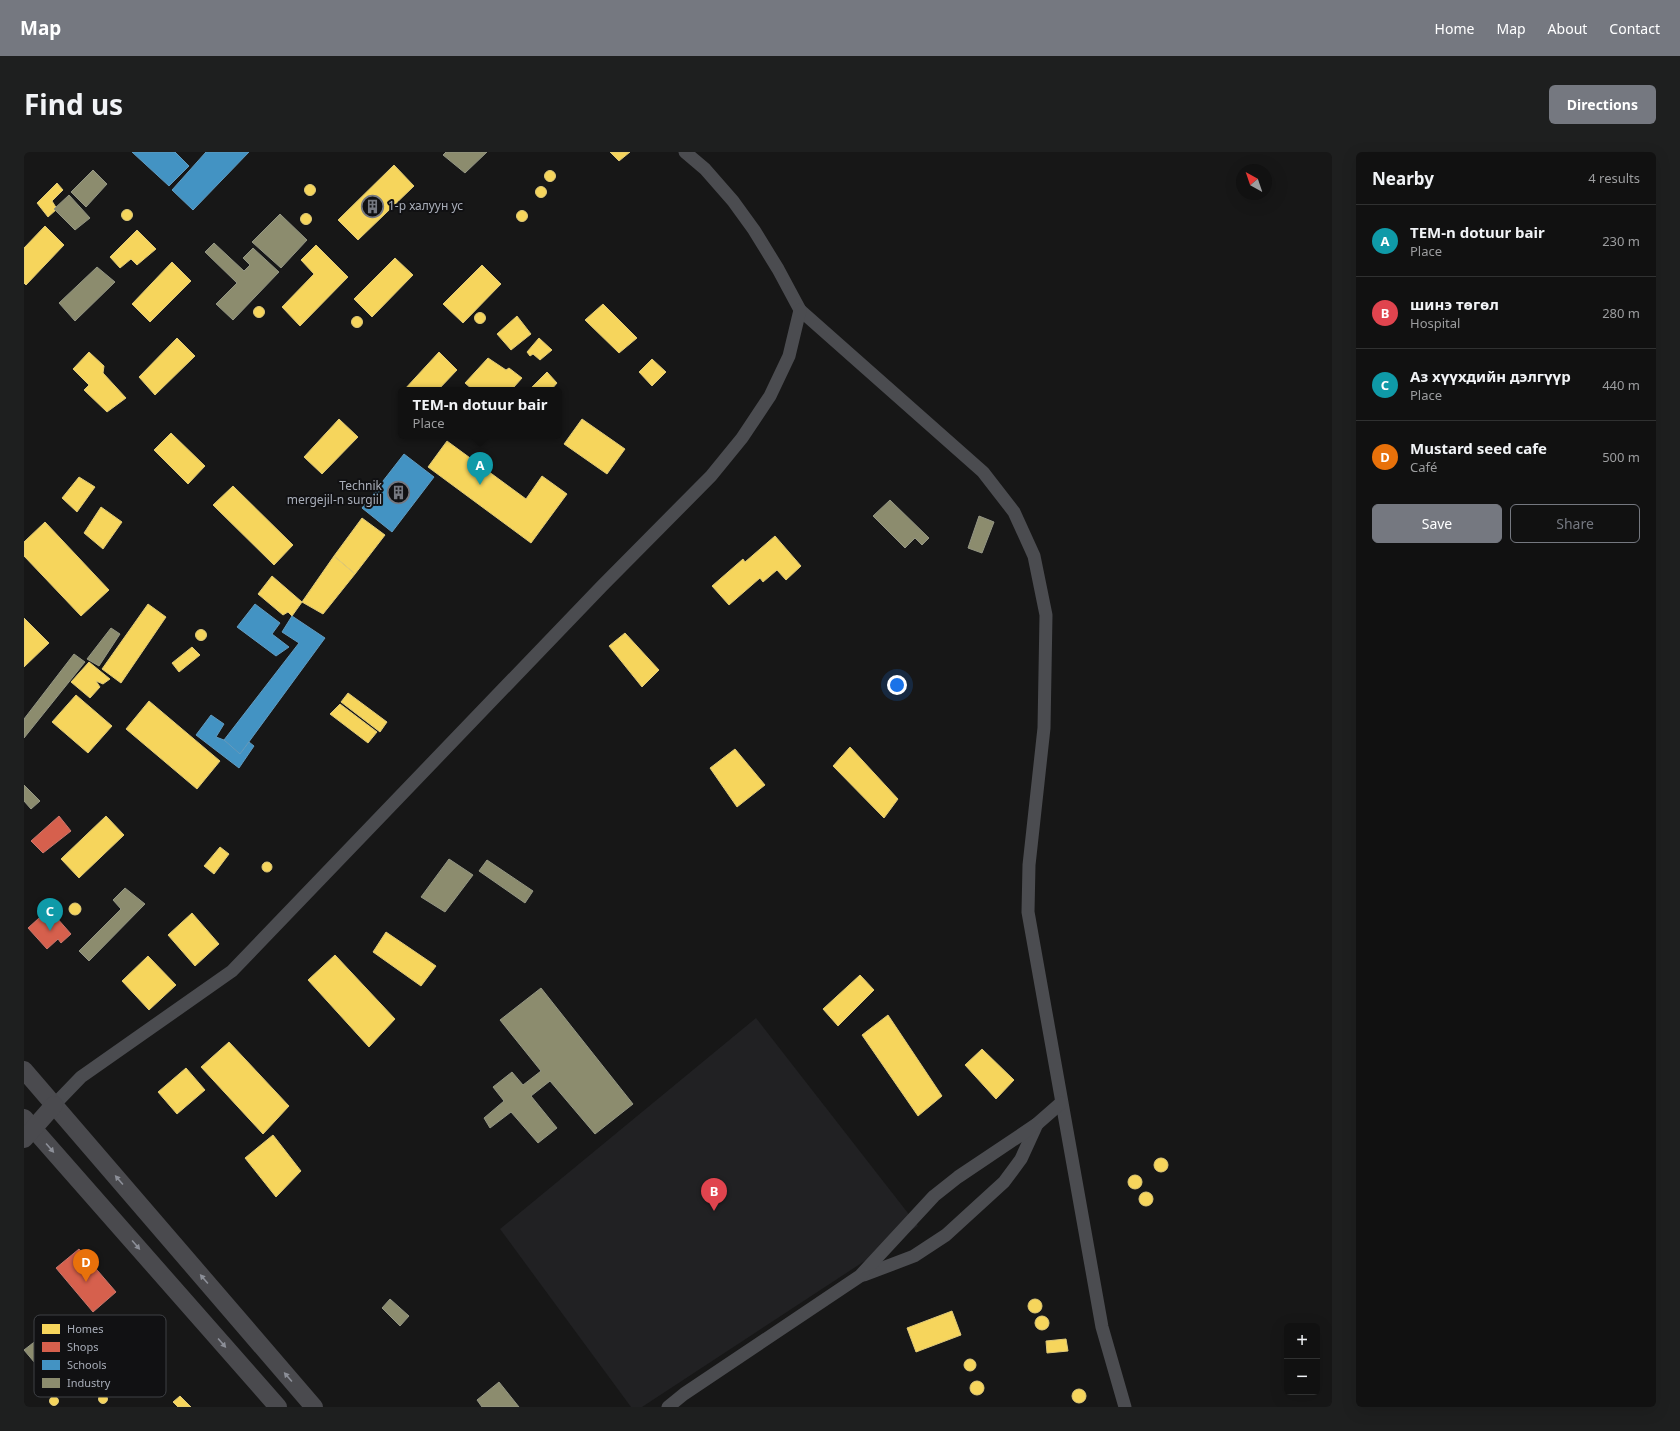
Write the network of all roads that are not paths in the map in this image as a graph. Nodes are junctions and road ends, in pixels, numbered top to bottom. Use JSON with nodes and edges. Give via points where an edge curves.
{"nodes":[{"id":1,"x":685,"y":152,"type":"edge"},
{"id":2,"x":800,"y":310,"type":"junction"},
{"id":3,"x":24,"y":1070,"type":"edge"},
{"id":4,"x":1061,"y":1103,"type":"junction"},
{"id":5,"x":54,"y":1105,"type":"junction"},
{"id":6,"x":1037,"y":1124,"type":"junction"},
{"id":7,"x":27,"y":1129,"type":"edge"},
{"id":8,"x":860,"y":1276,"type":"junction"},
{"id":9,"x":306,"y":1404,"type":"edge"},
{"id":10,"x":278,"y":1407,"type":"edge"},
{"id":11,"x":668,"y":1407,"type":"edge"},
{"id":12,"x":1125,"y":1407,"type":"edge"}],
"edges":[{"from":1,"to":2,"type":"street","via":[[705,169],[733,201],[778,269]]},
{"from":2,"to":4,"type":"street","via":[[983,472],[1014,512],[1034,556],[1046,615],[1044,728],[1029,865],[1028,912]]},
{"from":2,"to":5,"type":"street","via":[[789,356],[770,396],[712,476],[602,586],[232,971],[81,1077]]},
{"from":3,"to":5,"type":"main road"},
{"from":4,"to":6,"type":"street"},
{"from":4,"to":12,"type":"street","via":[[1102,1327]]},
{"from":5,"to":7,"type":"main road"},
{"from":9,"to":5,"type":"main road","one_way":true},
{"from":6,"to":8,"type":"street","via":[[934,1196]]},
{"from":6,"to":8,"type":"street","via":[[1021,1159],[1004,1182],[946,1235],[914,1256]]},
{"from":7,"to":10,"type":"main road","one_way":true},
{"from":8,"to":11,"type":"street"}]}
